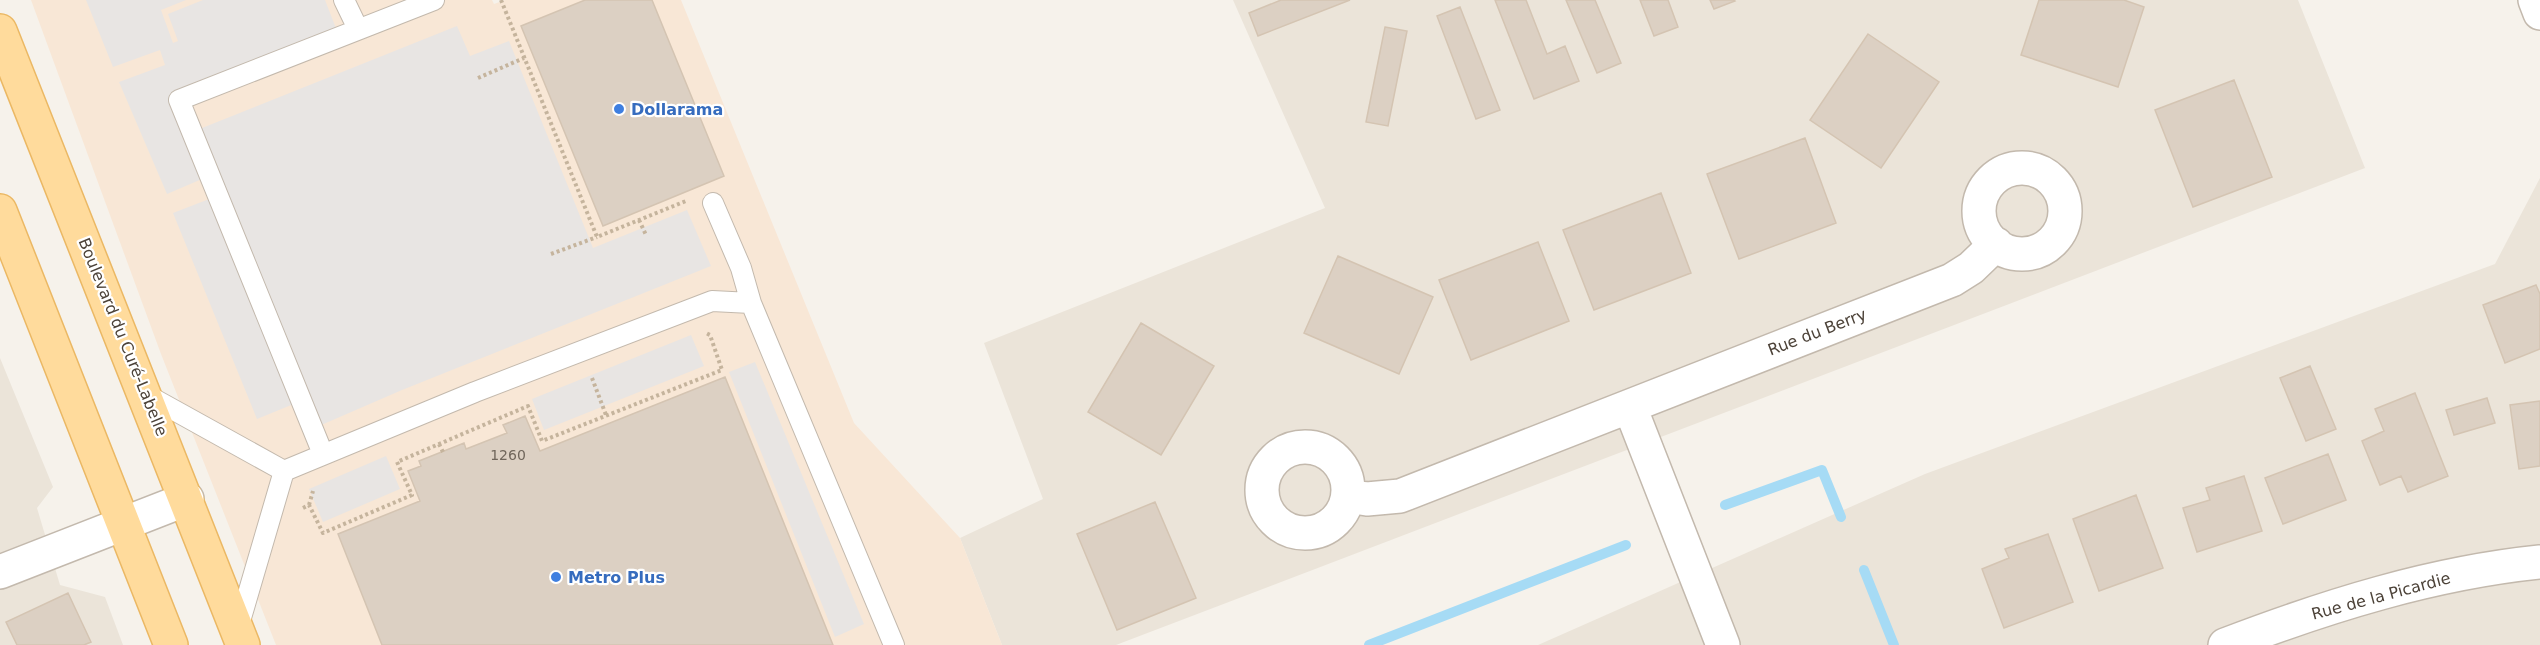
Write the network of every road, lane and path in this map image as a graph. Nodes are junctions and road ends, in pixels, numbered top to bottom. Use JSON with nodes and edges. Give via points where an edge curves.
{"nodes":[{"id":1,"x":344,"y":0,"type":"edge"},
{"id":2,"x":434,"y":0,"type":"edge"},
{"id":3,"x":501,"y":0,"type":"edge"},
{"id":4,"x":2535,"y":0,"type":"edge"},
{"id":5,"x":389,"y":8,"type":"edge"},
{"id":6,"x":2540,"y":13,"type":"edge"},
{"id":7,"x":358,"y":29,"type":"junction"},
{"id":8,"x":0,"y":31,"type":"edge"},
{"id":9,"x":524,"y":58,"type":"junction"},
{"id":10,"x":478,"y":78,"type":"dead end"},
{"id":11,"x":584,"y":181,"type":"dead end"},
{"id":12,"x":577,"y":184,"type":"junction"},
{"id":13,"x":688,"y":200,"type":"dead end"},
{"id":14,"x":713,"y":202,"type":"dead end"},
{"id":15,"x":0,"y":211,"type":"edge"},
{"id":16,"x":639,"y":220,"type":"junction"},
{"id":17,"x":646,"y":235,"type":"dead end"},
{"id":18,"x":597,"y":237,"type":"junction"},
{"id":19,"x":1996,"y":244,"type":"dead end"},
{"id":20,"x":551,"y":254,"type":"dead end"},
{"id":21,"x":751,"y":303,"type":"junction"},
{"id":22,"x":710,"y":335,"type":"dead end"},
{"id":23,"x":589,"y":348,"type":"junction"},
{"id":24,"x":146,"y":394,"type":"junction"},
{"id":25,"x":1630,"y":407,"type":"junction"},
{"id":26,"x":606,"y":415,"type":"junction"},
{"id":27,"x":439,"y":444,"type":"junction"},
{"id":28,"x":442,"y":452,"type":"dead end"},
{"id":29,"x":323,"y":454,"type":"junction"},
{"id":30,"x":284,"y":471,"type":"junction"},
{"id":31,"x":1348,"y":496,"type":"dead end"},
{"id":32,"x":187,"y":499,"type":"junction"},
{"id":33,"x":294,"y":512,"type":"dead end"},
{"id":34,"x":123,"y":524,"type":"junction"},
{"id":35,"x":2540,"y":562,"type":"edge"},
{"id":36,"x":0,"y":572,"type":"edge"},
{"id":37,"x":240,"y":638,"type":"edge"},
{"id":38,"x":171,"y":645,"type":"edge"},
{"id":39,"x":894,"y":645,"type":"edge"},
{"id":40,"x":1723,"y":645,"type":"edge"},
{"id":41,"x":2225,"y":645,"type":"edge"}],
"edges":[{"from":1,"to":7,"type":"lane"},
{"from":2,"to":5,"type":"lane"},
{"from":3,"to":9,"type":"path"},
{"from":4,"to":6,"type":"street"},
{"from":5,"to":7,"type":"lane"},
{"from":7,"to":29,"type":"lane","via":[[179,100]]},
{"from":8,"to":24,"type":"main road","name":"Boulevard du Curé-Labelle"},
{"from":9,"to":10,"type":"path"},
{"from":9,"to":12,"type":"path"},
{"from":11,"to":12,"type":"path"},
{"from":12,"to":18,"type":"path"},
{"from":13,"to":16,"type":"path"},
{"from":14,"to":21,"type":"lane"},
{"from":15,"to":34,"type":"main road"},
{"from":16,"to":17,"type":"path"},
{"from":16,"to":18,"type":"path"},
{"from":18,"to":20,"type":"path"},
{"from":19,"to":25,"type":"street","name":"Rue du Berry","via":[[1952,280]]},
{"from":21,"to":23,"type":"lane","via":[[712,301]]},
{"from":21,"to":39,"type":"lane"},
{"from":22,"to":26,"type":"path","via":[[722,370]]},
{"from":23,"to":26,"type":"path","via":[[592,381]]},
{"from":23,"to":29,"type":"lane"},
{"from":24,"to":30,"type":"lane"},
{"from":24,"to":32,"type":"main road","name":"Boulevard du Curé-Labelle"},
{"from":25,"to":31,"type":"street","name":"Rue du Berry","via":[[1400,496]]},
{"from":25,"to":40,"type":"street"},
{"from":26,"to":27,"type":"path","via":[[542,441],[528,406]]},
{"from":27,"to":28,"type":"path"},
{"from":27,"to":33,"type":"path","via":[[397,462],[412,495],[323,533],[309,505]]},
{"from":29,"to":30,"type":"lane"},
{"from":30,"to":37,"type":"lane"},
{"from":32,"to":34,"type":"street"},
{"from":32,"to":37,"type":"main road","name":"Boulevard du Curé-Labelle"},
{"from":34,"to":36,"type":"street"},
{"from":34,"to":38,"type":"main road"},
{"from":35,"to":41,"type":"street","name":"Rue de la Picardie","via":[[2465,573],[2384,592]]}]}
